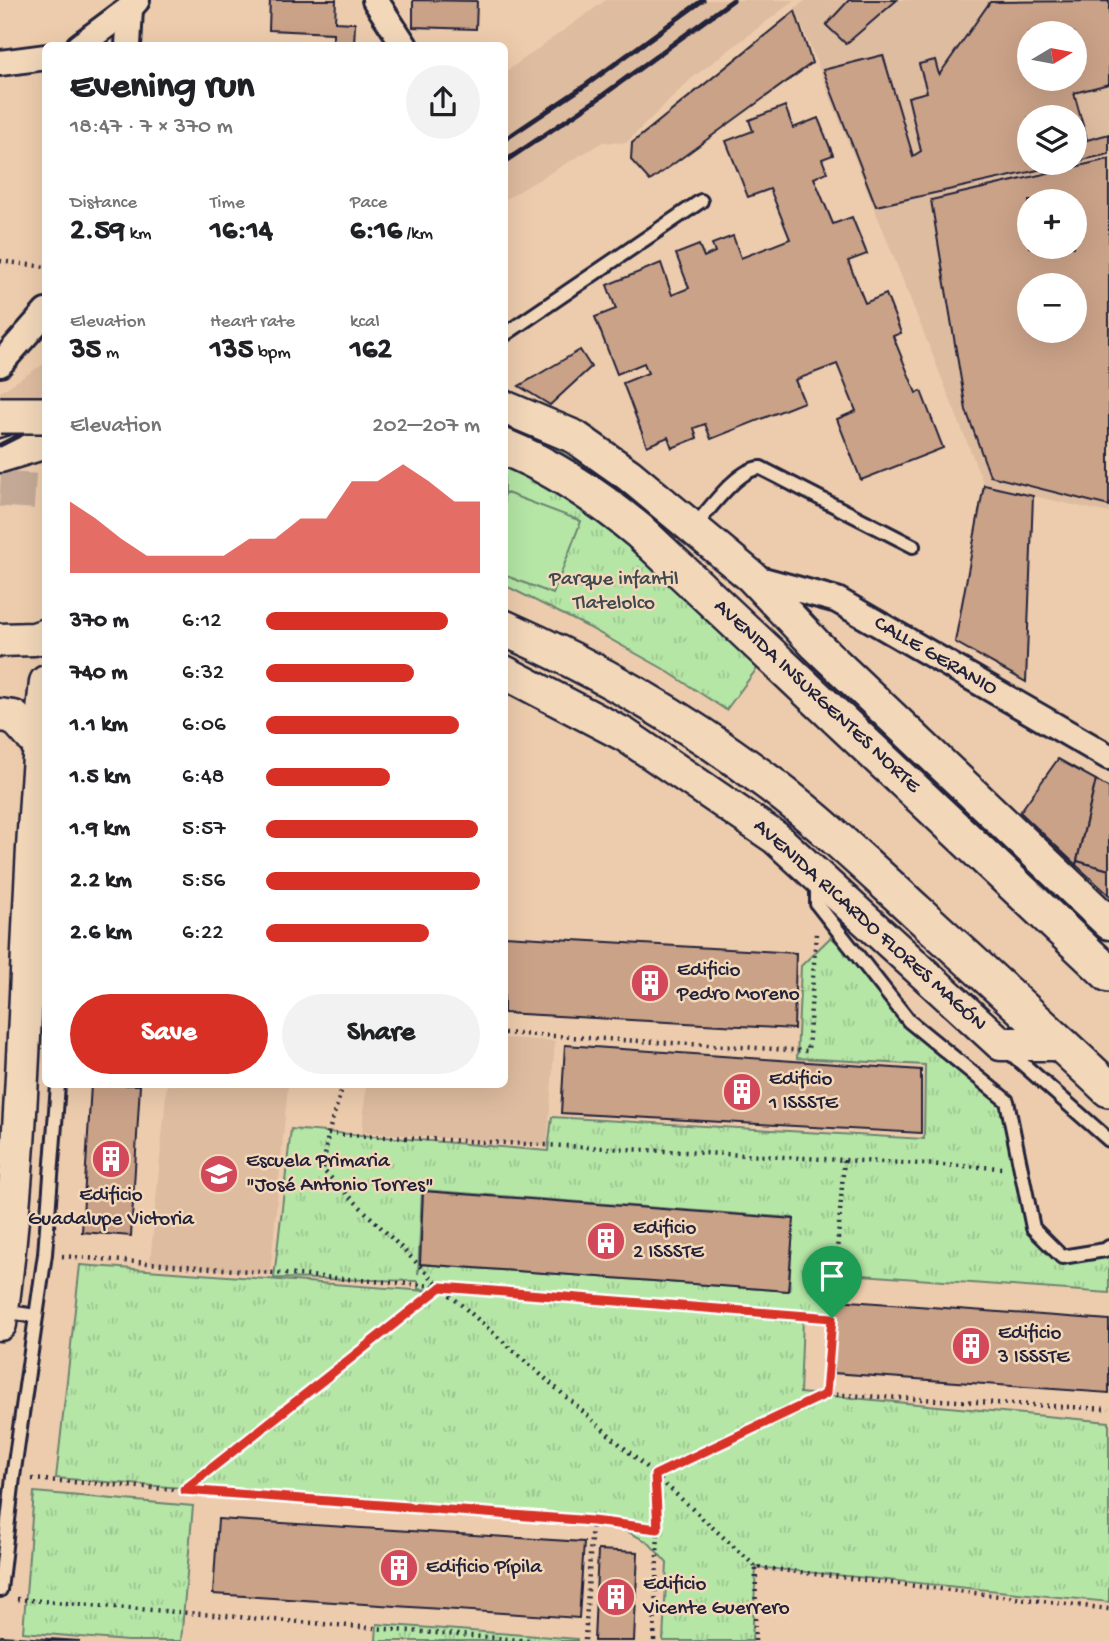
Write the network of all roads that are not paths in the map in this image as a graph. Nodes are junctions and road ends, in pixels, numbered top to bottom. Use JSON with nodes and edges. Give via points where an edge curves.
{"nodes":[{"id":1,"x":375,"y":0,"type":"edge"},
{"id":2,"x":134,"y":4,"type":"edge"},
{"id":3,"x":84,"y":42,"type":"edge"},
{"id":4,"x":129,"y":42,"type":"edge"},
{"id":5,"x":402,"y":42,"type":"edge"},
{"id":6,"x":42,"y":58,"type":"edge"},
{"id":7,"x":0,"y":63,"type":"edge"},
{"id":8,"x":701,"y":201,"type":"dead end"},
{"id":9,"x":42,"y":317,"type":"edge"},
{"id":10,"x":508,"y":332,"type":"edge"},
{"id":11,"x":0,"y":364,"type":"edge"},
{"id":12,"x":508,"y":409,"type":"edge"},
{"id":13,"x":0,"y":415,"type":"edge"},
{"id":14,"x":42,"y":415,"type":"edge"},
{"id":15,"x":42,"y":443,"type":"edge"},
{"id":16,"x":508,"y":449,"type":"edge"},
{"id":17,"x":0,"y":456,"type":"edge"},
{"id":18,"x":693,"y":528,"type":"junction"},
{"id":19,"x":913,"y":546,"type":"dead end"},
{"id":20,"x":752,"y":577,"type":"junction"},
{"id":21,"x":508,"y":630,"type":"edge"},
{"id":22,"x":42,"y":636,"type":"edge"},
{"id":23,"x":0,"y":640,"type":"edge"},
{"id":24,"x":508,"y":674,"type":"edge"},
{"id":25,"x":0,"y":715,"type":"edge"},
{"id":26,"x":42,"y":719,"type":"edge"},
{"id":27,"x":39,"y":746,"type":"junction"},
{"id":28,"x":1109,"y":757,"type":"edge"},
{"id":29,"x":817,"y":890,"type":"junction"},
{"id":30,"x":1109,"y":923,"type":"edge"},
{"id":31,"x":1109,"y":974,"type":"edge"},
{"id":32,"x":1001,"y":1044,"type":"junction"},
{"id":33,"x":1061,"y":1044,"type":"junction"},
{"id":34,"x":0,"y":1070,"type":"edge"},
{"id":35,"x":58,"y":1088,"type":"edge"},
{"id":36,"x":1109,"y":1089,"type":"edge"},
{"id":37,"x":21,"y":1093,"type":"junction"},
{"id":38,"x":1109,"y":1140,"type":"edge"},
{"id":39,"x":1109,"y":1247,"type":"edge"},
{"id":40,"x":36,"y":1316,"type":"junction"},
{"id":41,"x":1,"y":1317,"type":"edge"},
{"id":42,"x":0,"y":1590,"type":"edge"}],
"edges":[{"from":1,"to":5,"type":"street"},
{"from":2,"to":3,"type":"street"},
{"from":2,"to":4,"type":"street"},
{"from":6,"to":7,"type":"street"},
{"from":8,"to":10,"type":"lane"},
{"from":9,"to":11,"type":"street"},
{"from":12,"to":18,"type":"street","name":"AVENIDA INSURGENTES NORTE","via":[[575,438]]},
{"from":13,"to":14,"type":"main road","bridge":true},
{"from":15,"to":17,"type":"street"},
{"from":16,"to":31,"type":"main road","name":"AVENIDA INSURGENTES NORTE","via":[[600,499],[639,531]]},
{"from":18,"to":19,"type":"lane","via":[[750,469],[761,468]]},
{"from":18,"to":20,"type":"street","name":"AVENIDA INSURGENTES NORTE"},
{"from":20,"to":28,"type":"street","name":"CALLE GERANIO","via":[[837,600]]},
{"from":20,"to":30,"type":"street","name":"AVENIDA INSURGENTES NORTE","via":[[816,645]]},
{"from":21,"to":33,"type":"main road","via":[[646,700],[775,788]]},
{"from":22,"to":23,"type":"street"},
{"from":24,"to":29,"type":"street","name":"AVENIDA RICARDO FLORES MAGÓN","via":[[625,735],[776,838]]},
{"from":25,"to":27,"type":"street","via":[[14,717]]},
{"from":26,"to":27,"type":"street"},
{"from":27,"to":37,"type":"street"},
{"from":29,"to":32,"type":"street","name":"AVENIDA RICARDO FLORES MAGÓN"},
{"from":29,"to":39,"type":"lane","via":[[909,1021],[1007,1101],[1033,1228],[1062,1257]]},
{"from":32,"to":33,"type":"street","name":"AVENIDA RICARDO FLORES MAGÓN"},
{"from":32,"to":38,"type":"lane"},
{"from":33,"to":36,"type":"main road"},
{"from":34,"to":37,"type":"street"},
{"from":35,"to":40,"type":"lane"},
{"from":37,"to":41,"type":"street"},
{"from":40,"to":41,"type":"lane"},
{"from":40,"to":42,"type":"lane"}]}
